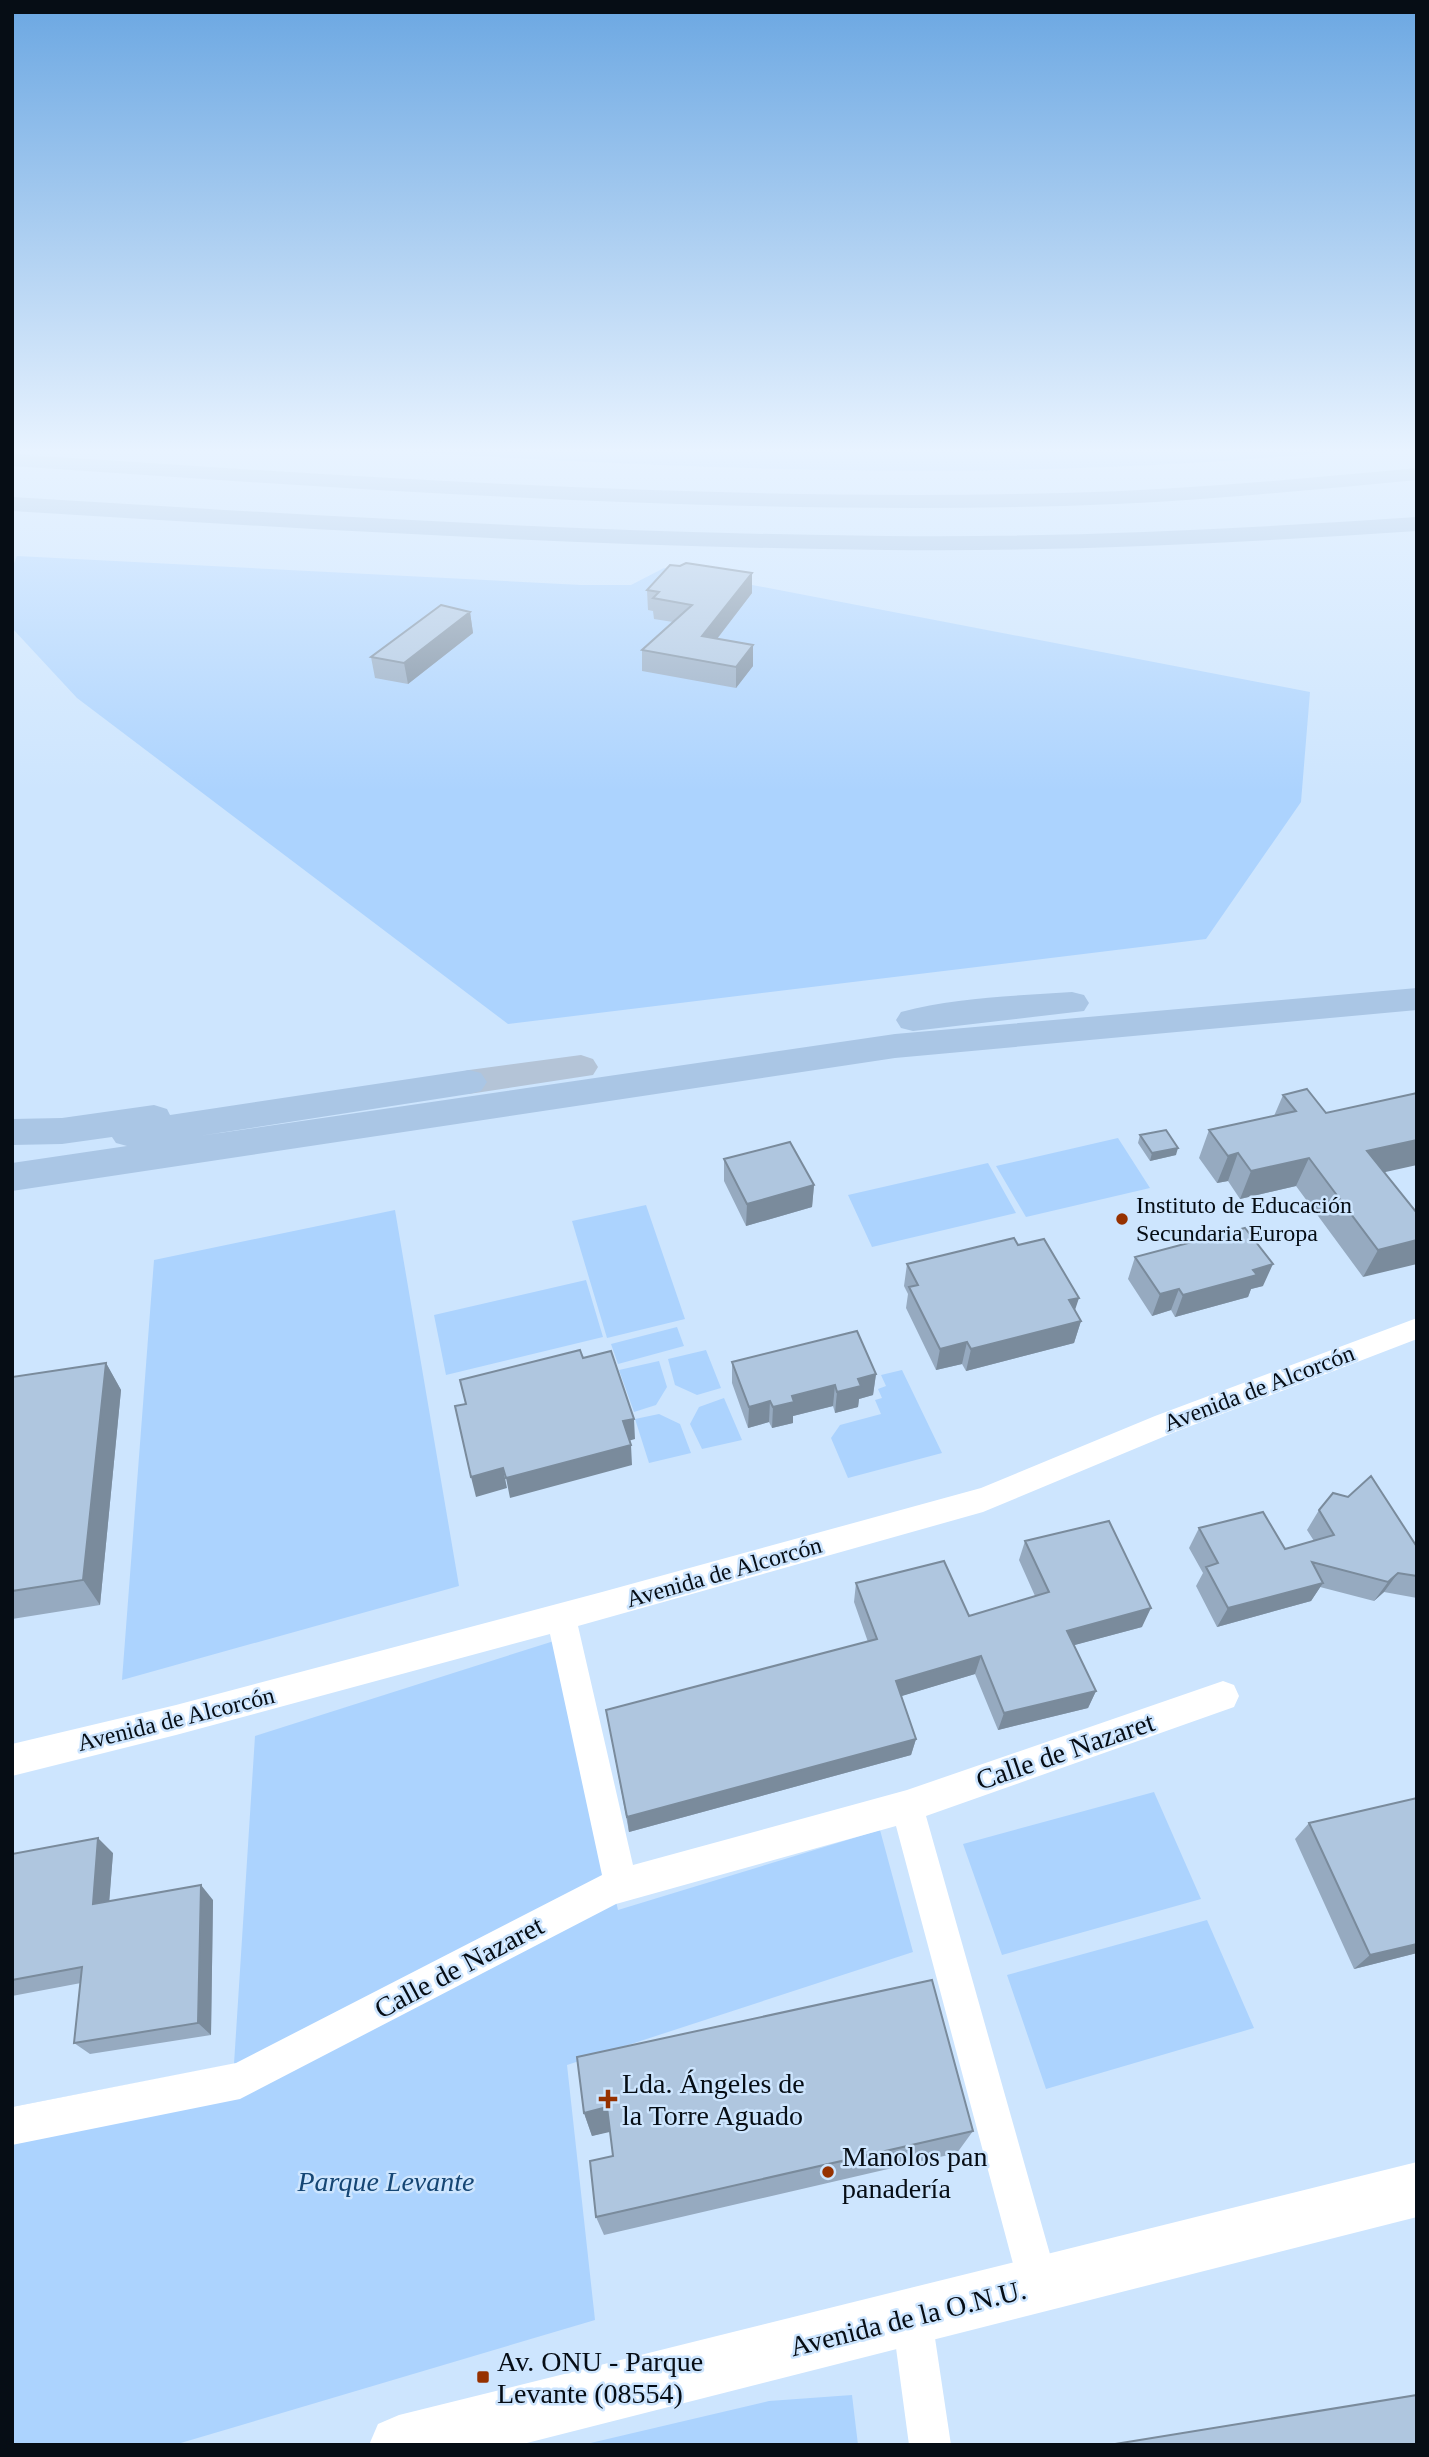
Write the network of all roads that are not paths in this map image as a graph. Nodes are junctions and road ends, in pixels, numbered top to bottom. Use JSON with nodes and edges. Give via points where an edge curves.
{"nodes":[{"id":1,"x":837,"y":562,"type":"edge"},
{"id":2,"x":1125,"y":562,"type":"edge"},
{"id":3,"x":1417,"y":978,"type":"edge"},
{"id":4,"x":1417,"y":999,"type":"edge"},
{"id":5,"x":582,"y":1067,"type":"joint"},
{"id":6,"x":469,"y":1082,"type":"junction"},
{"id":7,"x":12,"y":1132,"type":"edge"},
{"id":8,"x":286,"y":1138,"type":"junction"},
{"id":9,"x":12,"y":1152,"type":"edge"},
{"id":10,"x":12,"y":1177,"type":"edge"},
{"id":11,"x":12,"y":1187,"type":"edge"},
{"id":12,"x":1417,"y":1328,"type":"edge"},
{"id":13,"x":561,"y":1617,"type":"junction"},
{"id":14,"x":1223,"y":1696,"type":"dead end"},
{"id":15,"x":12,"y":1760,"type":"edge"},
{"id":16,"x":906,"y":1806,"type":"junction"},
{"id":17,"x":621,"y":1885,"type":"junction"},
{"id":18,"x":12,"y":2126,"type":"edge"},
{"id":19,"x":1417,"y":2189,"type":"edge"},
{"id":20,"x":1039,"y":2286,"type":"junction"},
{"id":21,"x":912,"y":2318,"type":"junction"},
{"id":22,"x":399,"y":2445,"type":"edge"},
{"id":23,"x":930,"y":2445,"type":"edge"}],
"edges":[{"from":1,"to":2,"type":"highway"},
{"from":3,"to":5,"type":"highway","via":[[980,1010]]},
{"from":4,"to":8,"type":"highway","via":[[895,1046]]},
{"from":5,"to":6,"type":"main road"},
{"from":6,"to":7,"type":"highway","via":[[333,1092],[62,1131]]},
{"from":6,"to":9,"type":"highway"},
{"from":8,"to":10,"type":"highway"},
{"from":8,"to":11,"type":"highway"},
{"from":12,"to":13,"type":"street","name":"Avenida de Alcorcón","via":[[1177,1419],[983,1500]]},
{"from":13,"to":15,"type":"street","name":"Avenida de Alcorcón"},
{"from":13,"to":17,"type":"street"},
{"from":14,"to":16,"type":"street","name":"Calle de Nazaret"},
{"from":16,"to":17,"type":"street","name":"Calle de Nazaret"},
{"from":16,"to":20,"type":"street"},
{"from":17,"to":18,"type":"street","name":"Calle de Nazaret","via":[[240,2081]]},
{"from":19,"to":20,"type":"street","name":"Avenida de la O.N.U."},
{"from":20,"to":21,"type":"street","name":"Avenida de la O.N.U."},
{"from":21,"to":22,"type":"street","name":"Avenida de la O.N.U."},
{"from":21,"to":23,"type":"street"}]}
